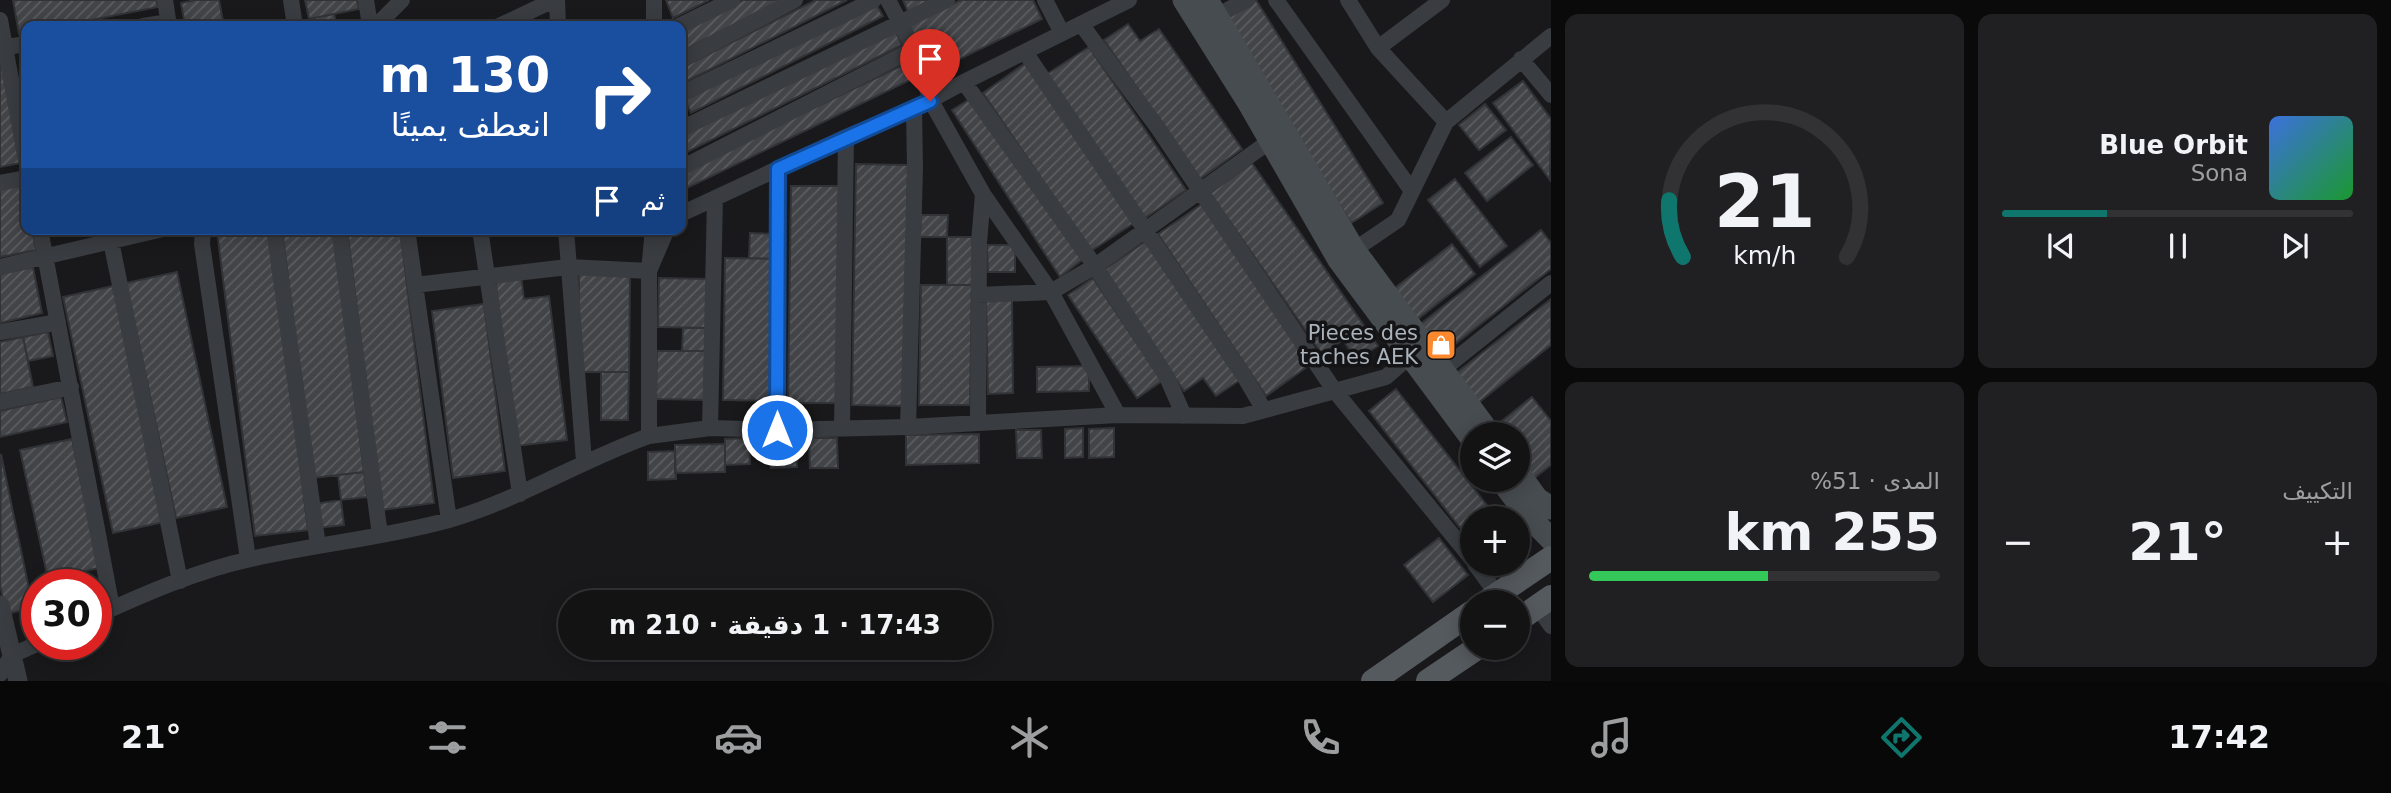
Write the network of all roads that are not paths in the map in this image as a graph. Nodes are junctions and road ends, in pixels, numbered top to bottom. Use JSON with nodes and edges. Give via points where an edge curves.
{"nodes":[{"id":1,"x":164,"y":0,"type":"edge"},
{"id":2,"x":290,"y":0,"type":"edge"},
{"id":3,"x":366,"y":0,"type":"edge"},
{"id":4,"x":402,"y":0,"type":"edge"},
{"id":5,"x":556,"y":0,"type":"edge"},
{"id":6,"x":654,"y":0,"type":"edge"},
{"id":7,"x":732,"y":0,"type":"edge"},
{"id":8,"x":795,"y":0,"type":"edge"},
{"id":9,"x":874,"y":0,"type":"edge"},
{"id":10,"x":888,"y":0,"type":"edge"},
{"id":11,"x":947,"y":0,"type":"edge"},
{"id":12,"x":1045,"y":0,"type":"edge"},
{"id":13,"x":1129,"y":0,"type":"edge"},
{"id":14,"x":1184,"y":0,"type":"edge"},
{"id":15,"x":1247,"y":0,"type":"edge"},
{"id":16,"x":1276,"y":0,"type":"edge"},
{"id":17,"x":1348,"y":0,"type":"edge"},
{"id":18,"x":1442,"y":0,"type":"edge"},
{"id":19,"x":1208,"y":13,"type":"edge"},
{"id":20,"x":0,"y":19,"type":"edge"},
{"id":21,"x":168,"y":21,"type":"edge"},
{"id":22,"x":294,"y":21,"type":"edge"},
{"id":23,"x":369,"y":21,"type":"edge"},
{"id":24,"x":381,"y":21,"type":"edge"},
{"id":25,"x":510,"y":21,"type":"edge"},
{"id":26,"x":558,"y":21,"type":"edge"},
{"id":27,"x":654,"y":21,"type":"edge"},
{"id":28,"x":686,"y":23,"type":"edge"},
{"id":29,"x":900,"y":23,"type":"junction"},
{"id":30,"x":1081,"y":24,"type":"junction"},
{"id":31,"x":1062,"y":33,"type":"junction"},
{"id":32,"x":1551,"y":36,"type":"edge"},
{"id":33,"x":21,"y":45,"type":"edge"},
{"id":34,"x":2,"y":48,"type":"edge"},
{"id":35,"x":1378,"y":48,"type":"junction"},
{"id":36,"x":914,"y":49,"type":"junction"},
{"id":37,"x":1025,"y":52,"type":"junction"},
{"id":38,"x":686,"y":57,"type":"edge"},
{"id":39,"x":1521,"y":59,"type":"junction"},
{"id":40,"x":964,"y":82,"type":"junction"},
{"id":41,"x":686,"y":92,"type":"edge"},
{"id":42,"x":1551,"y":95,"type":"edge"},
{"id":43,"x":930,"y":101,"type":"junction"},
{"id":44,"x":914,"y":109,"type":"junction"},
{"id":45,"x":21,"y":113,"type":"edge"},
{"id":46,"x":1446,"y":122,"type":"junction"},
{"id":47,"x":686,"y":127,"type":"edge"},
{"id":48,"x":846,"y":137,"type":"junction"},
{"id":49,"x":1270,"y":141,"type":"junction"},
{"id":50,"x":686,"y":165,"type":"edge"},
{"id":51,"x":778,"y":169,"type":"junction"},
{"id":52,"x":21,"y":179,"type":"edge"},
{"id":53,"x":0,"y":183,"type":"edge"},
{"id":54,"x":1201,"y":191,"type":"junction"},
{"id":55,"x":1412,"y":191,"type":"junction"},
{"id":56,"x":983,"y":194,"type":"junction"},
{"id":57,"x":715,"y":198,"type":"junction"},
{"id":58,"x":686,"y":212,"type":"edge"},
{"id":59,"x":1146,"y":230,"type":"junction"},
{"id":60,"x":41,"y":235,"type":"edge"},
{"id":61,"x":137,"y":235,"type":"edge"},
{"id":62,"x":203,"y":235,"type":"edge"},
{"id":63,"x":275,"y":235,"type":"edge"},
{"id":64,"x":340,"y":235,"type":"edge"},
{"id":65,"x":408,"y":235,"type":"edge"},
{"id":66,"x":481,"y":235,"type":"edge"},
{"id":67,"x":566,"y":235,"type":"edge"},
{"id":68,"x":652,"y":235,"type":"edge"},
{"id":69,"x":664,"y":235,"type":"edge"},
{"id":70,"x":111,"y":241,"type":"junction"},
{"id":71,"x":1347,"y":255,"type":"junction"},
{"id":72,"x":45,"y":257,"type":"junction"},
{"id":73,"x":0,"y":267,"type":"edge"},
{"id":74,"x":568,"y":267,"type":"junction"},
{"id":75,"x":1096,"y":267,"type":"junction"},
{"id":76,"x":649,"y":271,"type":"junction"},
{"id":77,"x":486,"y":275,"type":"junction"},
{"id":78,"x":1551,"y":283,"type":"edge"},
{"id":79,"x":415,"y":285,"type":"junction"},
{"id":80,"x":1051,"y":292,"type":"junction"},
{"id":81,"x":978,"y":295,"type":"junction"},
{"id":82,"x":58,"y":322,"type":"junction"},
{"id":83,"x":0,"y":332,"type":"edge"},
{"id":84,"x":1410,"y":356,"type":"junction"},
{"id":85,"x":1436,"y":375,"type":"junction"},
{"id":86,"x":71,"y":387,"type":"junction"},
{"id":87,"x":1334,"y":390,"type":"junction"},
{"id":88,"x":0,"y":402,"type":"edge"},
{"id":89,"x":1264,"y":410,"type":"junction"},
{"id":90,"x":1118,"y":415,"type":"junction"},
{"id":91,"x":1184,"y":416,"type":"junction"},
{"id":92,"x":978,"y":421,"type":"junction"},
{"id":93,"x":1462,"y":422,"type":"edge"},
{"id":94,"x":1479,"y":422,"type":"edge"},
{"id":95,"x":908,"y":427,"type":"junction"},
{"id":96,"x":710,"y":428,"type":"junction"},
{"id":97,"x":842,"y":428,"type":"junction"},
{"id":98,"x":777,"y":430,"type":"junction"},
{"id":99,"x":649,"y":436,"type":"junction"},
{"id":100,"x":584,"y":462,"type":"junction"},
{"id":101,"x":1530,"y":489,"type":"edge"},
{"id":102,"x":1510,"y":492,"type":"edge"},
{"id":103,"x":520,"y":494,"type":"junction"},
{"id":104,"x":1551,"y":508,"type":"edge"},
{"id":105,"x":449,"y":520,"type":"junction"},
{"id":106,"x":380,"y":535,"type":"junction"},
{"id":107,"x":1551,"y":539,"type":"edge"},
{"id":108,"x":1460,"y":544,"type":"edge"},
{"id":109,"x":318,"y":546,"type":"junction"},
{"id":110,"x":1551,"y":558,"type":"edge"},
{"id":111,"x":247,"y":559,"type":"junction"},
{"id":112,"x":105,"y":569,"type":"edge"},
{"id":113,"x":180,"y":581,"type":"junction"},
{"id":114,"x":1503,"y":590,"type":"edge"},
{"id":115,"x":0,"y":605,"type":"edge"},
{"id":116,"x":112,"y":608,"type":"edge"},
{"id":117,"x":1460,"y":620,"type":"edge"},
{"id":118,"x":21,"y":651,"type":"edge"},
{"id":119,"x":12,"y":655,"type":"junction"},
{"id":120,"x":1463,"y":660,"type":"edge"},
{"id":121,"x":0,"y":674,"type":"edge"},
{"id":122,"x":1442,"y":677,"type":"edge"},
{"id":123,"x":18,"y":681,"type":"edge"},
{"id":124,"x":1373,"y":681,"type":"edge"}],
"edges":[{"from":1,"to":21,"type":"street"},
{"from":2,"to":22,"type":"street"},
{"from":3,"to":23,"type":"street"},
{"from":4,"to":24,"type":"street"},
{"from":5,"to":25,"type":"street"},
{"from":5,"to":26,"type":"street"},
{"from":6,"to":27,"type":"street"},
{"from":7,"to":28,"type":"street"},
{"from":8,"to":38,"type":"street"},
{"from":9,"to":41,"type":"street"},
{"from":10,"to":29,"type":"street"},
{"from":11,"to":29,"type":"street"},
{"from":12,"to":31,"type":"street"},
{"from":13,"to":30,"type":"street"},
{"from":14,"to":19,"type":"main road"},
{"from":15,"to":19,"type":"street"},
{"from":16,"to":55,"type":"street"},
{"from":17,"to":35,"type":"street"},
{"from":18,"to":35,"type":"street"},
{"from":19,"to":49,"type":"main road"},
{"from":19,"to":71,"type":"main road"},
{"from":20,"to":34,"type":"street"},
{"from":29,"to":36,"type":"street"},
{"from":29,"to":47,"type":"street"},
{"from":30,"to":31,"type":"street"},
{"from":30,"to":54,"type":"street"},
{"from":31,"to":37,"type":"street"},
{"from":32,"to":39,"type":"street"},
{"from":33,"to":34,"type":"street"},
{"from":34,"to":45,"type":"street"},
{"from":35,"to":46,"type":"street"},
{"from":36,"to":43,"type":"street"},
{"from":36,"to":50,"type":"street"},
{"from":37,"to":40,"type":"street"},
{"from":37,"to":59,"type":"street"},
{"from":39,"to":42,"type":"street"},
{"from":39,"to":46,"type":"street"},
{"from":40,"to":43,"type":"street"},
{"from":40,"to":75,"type":"street"},
{"from":43,"to":44,"type":"street"},
{"from":43,"to":56,"type":"street"},
{"from":44,"to":48,"type":"street"},
{"from":44,"to":95,"type":"street"},
{"from":46,"to":55,"type":"street"},
{"from":48,"to":51,"type":"street"},
{"from":48,"to":97,"type":"street"},
{"from":49,"to":54,"type":"street"},
{"from":49,"to":71,"type":"main road"},
{"from":51,"to":57,"type":"street"},
{"from":51,"to":98,"type":"street"},
{"from":52,"to":53,"type":"street"},
{"from":54,"to":59,"type":"street"},
{"from":54,"to":87,"type":"street"},
{"from":55,"to":71,"type":"street","via":[[1398,220]]},
{"from":56,"to":80,"type":"street"},
{"from":56,"to":81,"type":"street"},
{"from":57,"to":58,"type":"street"},
{"from":57,"to":96,"type":"street"},
{"from":59,"to":75,"type":"street"},
{"from":59,"to":89,"type":"street"},
{"from":60,"to":72,"type":"street"},
{"from":61,"to":70,"type":"street"},
{"from":62,"to":111,"type":"street"},
{"from":63,"to":109,"type":"street"},
{"from":64,"to":106,"type":"street"},
{"from":65,"to":79,"type":"street"},
{"from":66,"to":77,"type":"street"},
{"from":67,"to":74,"type":"street"},
{"from":68,"to":76,"type":"street"},
{"from":69,"to":76,"type":"street"},
{"from":70,"to":72,"type":"street"},
{"from":70,"to":113,"type":"street"},
{"from":71,"to":84,"type":"main road"},
{"from":71,"to":85,"type":"main road"},
{"from":72,"to":73,"type":"street"},
{"from":72,"to":82,"type":"street"},
{"from":74,"to":76,"type":"street"},
{"from":74,"to":77,"type":"street"},
{"from":74,"to":100,"type":"street"},
{"from":75,"to":80,"type":"street"},
{"from":75,"to":91,"type":"street","via":[[1167,377]]},
{"from":76,"to":99,"type":"street"},
{"from":77,"to":79,"type":"street"},
{"from":77,"to":103,"type":"street"},
{"from":78,"to":85,"type":"street"},
{"from":79,"to":105,"type":"street"},
{"from":80,"to":81,"type":"street"},
{"from":80,"to":90,"type":"street"},
{"from":81,"to":92,"type":"street"},
{"from":82,"to":83,"type":"street"},
{"from":82,"to":86,"type":"street"},
{"from":84,"to":85,"type":"main road"},
{"from":84,"to":87,"type":"street","via":[[1387,377]]},
{"from":85,"to":93,"type":"main road"},
{"from":85,"to":94,"type":"main road"},
{"from":86,"to":88,"type":"street"},
{"from":86,"to":112,"type":"street"},
{"from":87,"to":89,"type":"street"},
{"from":87,"to":108,"type":"street"},
{"from":89,"to":91,"type":"street","via":[[1243,416]]},
{"from":90,"to":91,"type":"street"},
{"from":90,"to":92,"type":"street"},
{"from":92,"to":95,"type":"street"},
{"from":95,"to":97,"type":"street"},
{"from":96,"to":98,"type":"street"},
{"from":96,"to":99,"type":"street"},
{"from":97,"to":98,"type":"street"},
{"from":99,"to":100,"type":"street"},
{"from":100,"to":103,"type":"street"},
{"from":101,"to":104,"type":"main road"},
{"from":102,"to":107,"type":"main road"},
{"from":103,"to":105,"type":"street"},
{"from":105,"to":106,"type":"street"},
{"from":106,"to":109,"type":"street"},
{"from":109,"to":111,"type":"street"},
{"from":110,"to":114,"type":"main road"},
{"from":111,"to":113,"type":"street"},
{"from":113,"to":116,"type":"street"},
{"from":115,"to":119,"type":"street"},
{"from":117,"to":124,"type":"main road"},
{"from":118,"to":119,"type":"street"},
{"from":119,"to":121,"type":"street"},
{"from":119,"to":123,"type":"street"},
{"from":120,"to":122,"type":"main road"}]}
